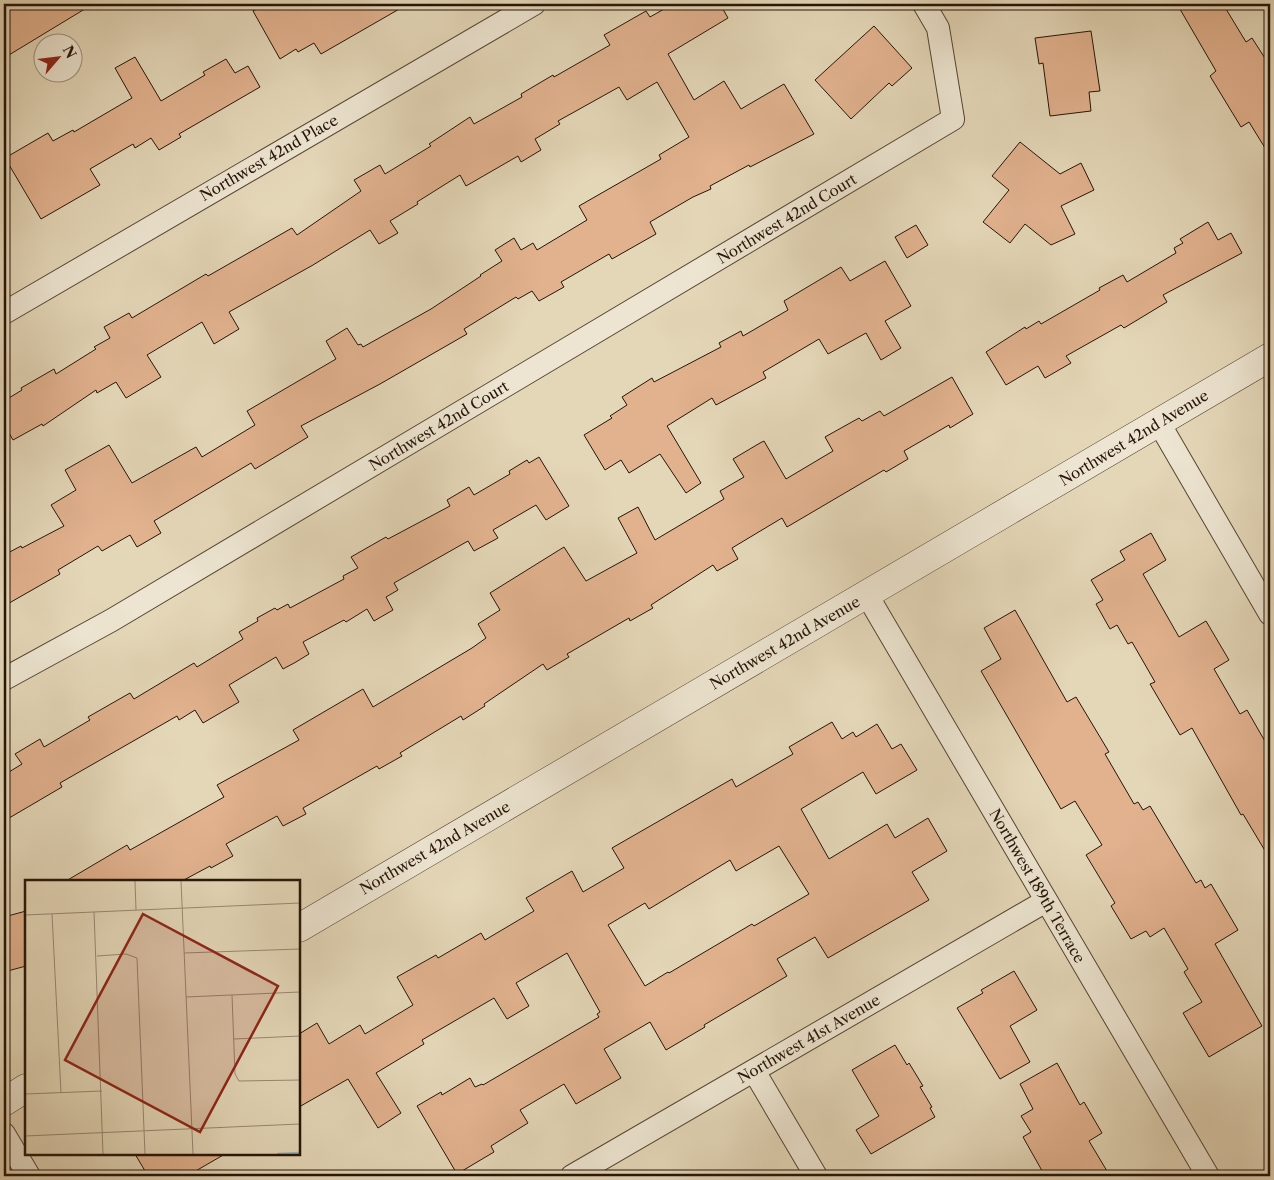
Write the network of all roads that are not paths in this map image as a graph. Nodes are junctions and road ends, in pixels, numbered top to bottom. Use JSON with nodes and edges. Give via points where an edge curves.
{"nodes":[{"id":1,"x":534,"y":4,"type":"edge"},
{"id":2,"x":924,"y":4,"type":"edge"},
{"id":3,"x":4,"y":313,"type":"edge"},
{"id":4,"x":1270,"y":357,"type":"edge"},
{"id":5,"x":1159,"y":423,"type":"junction"},
{"id":6,"x":868,"y":595,"type":"junction"},
{"id":7,"x":1270,"y":614,"type":"edge"},
{"id":8,"x":4,"y":679,"type":"edge"},
{"id":9,"x":1046,"y":901,"type":"junction"},
{"id":10,"x":300,"y":927,"type":"edge"},
{"id":11,"x":754,"y":1070,"type":"junction"},
{"id":12,"x":25,"y":1089,"type":"edge"},
{"id":13,"x":4,"y":1102,"type":"edge"},
{"id":14,"x":4,"y":1134,"type":"edge"},
{"id":15,"x":28,"y":1176,"type":"edge"},
{"id":16,"x":572,"y":1176,"type":"edge"},
{"id":17,"x":816,"y":1176,"type":"edge"},
{"id":18,"x":1208,"y":1176,"type":"edge"}],
"edges":[{"from":1,"to":3,"type":"street","name":"Northwest 42nd Place"},
{"from":2,"to":8,"type":"street","name":"Northwest 42nd Court","via":[[938,28],[953,119],[112,620]]},
{"from":4,"to":5,"type":"street","name":"Northwest 42nd Avenue"},
{"from":5,"to":6,"type":"street","name":"Northwest 42nd Avenue"},
{"from":5,"to":7,"type":"street"},
{"from":6,"to":9,"type":"street","name":"Northwest 189th Terrace"},
{"from":6,"to":10,"type":"street","name":"Northwest 42nd Avenue"},
{"from":9,"to":11,"type":"street","name":"Northwest 41st Avenue"},
{"from":9,"to":18,"type":"street","name":"Northwest 189th Terrace"},
{"from":11,"to":16,"type":"street","name":"Northwest 41st Avenue"},
{"from":11,"to":17,"type":"street"},
{"from":12,"to":13,"type":"street"},
{"from":14,"to":15,"type":"street"}]}
